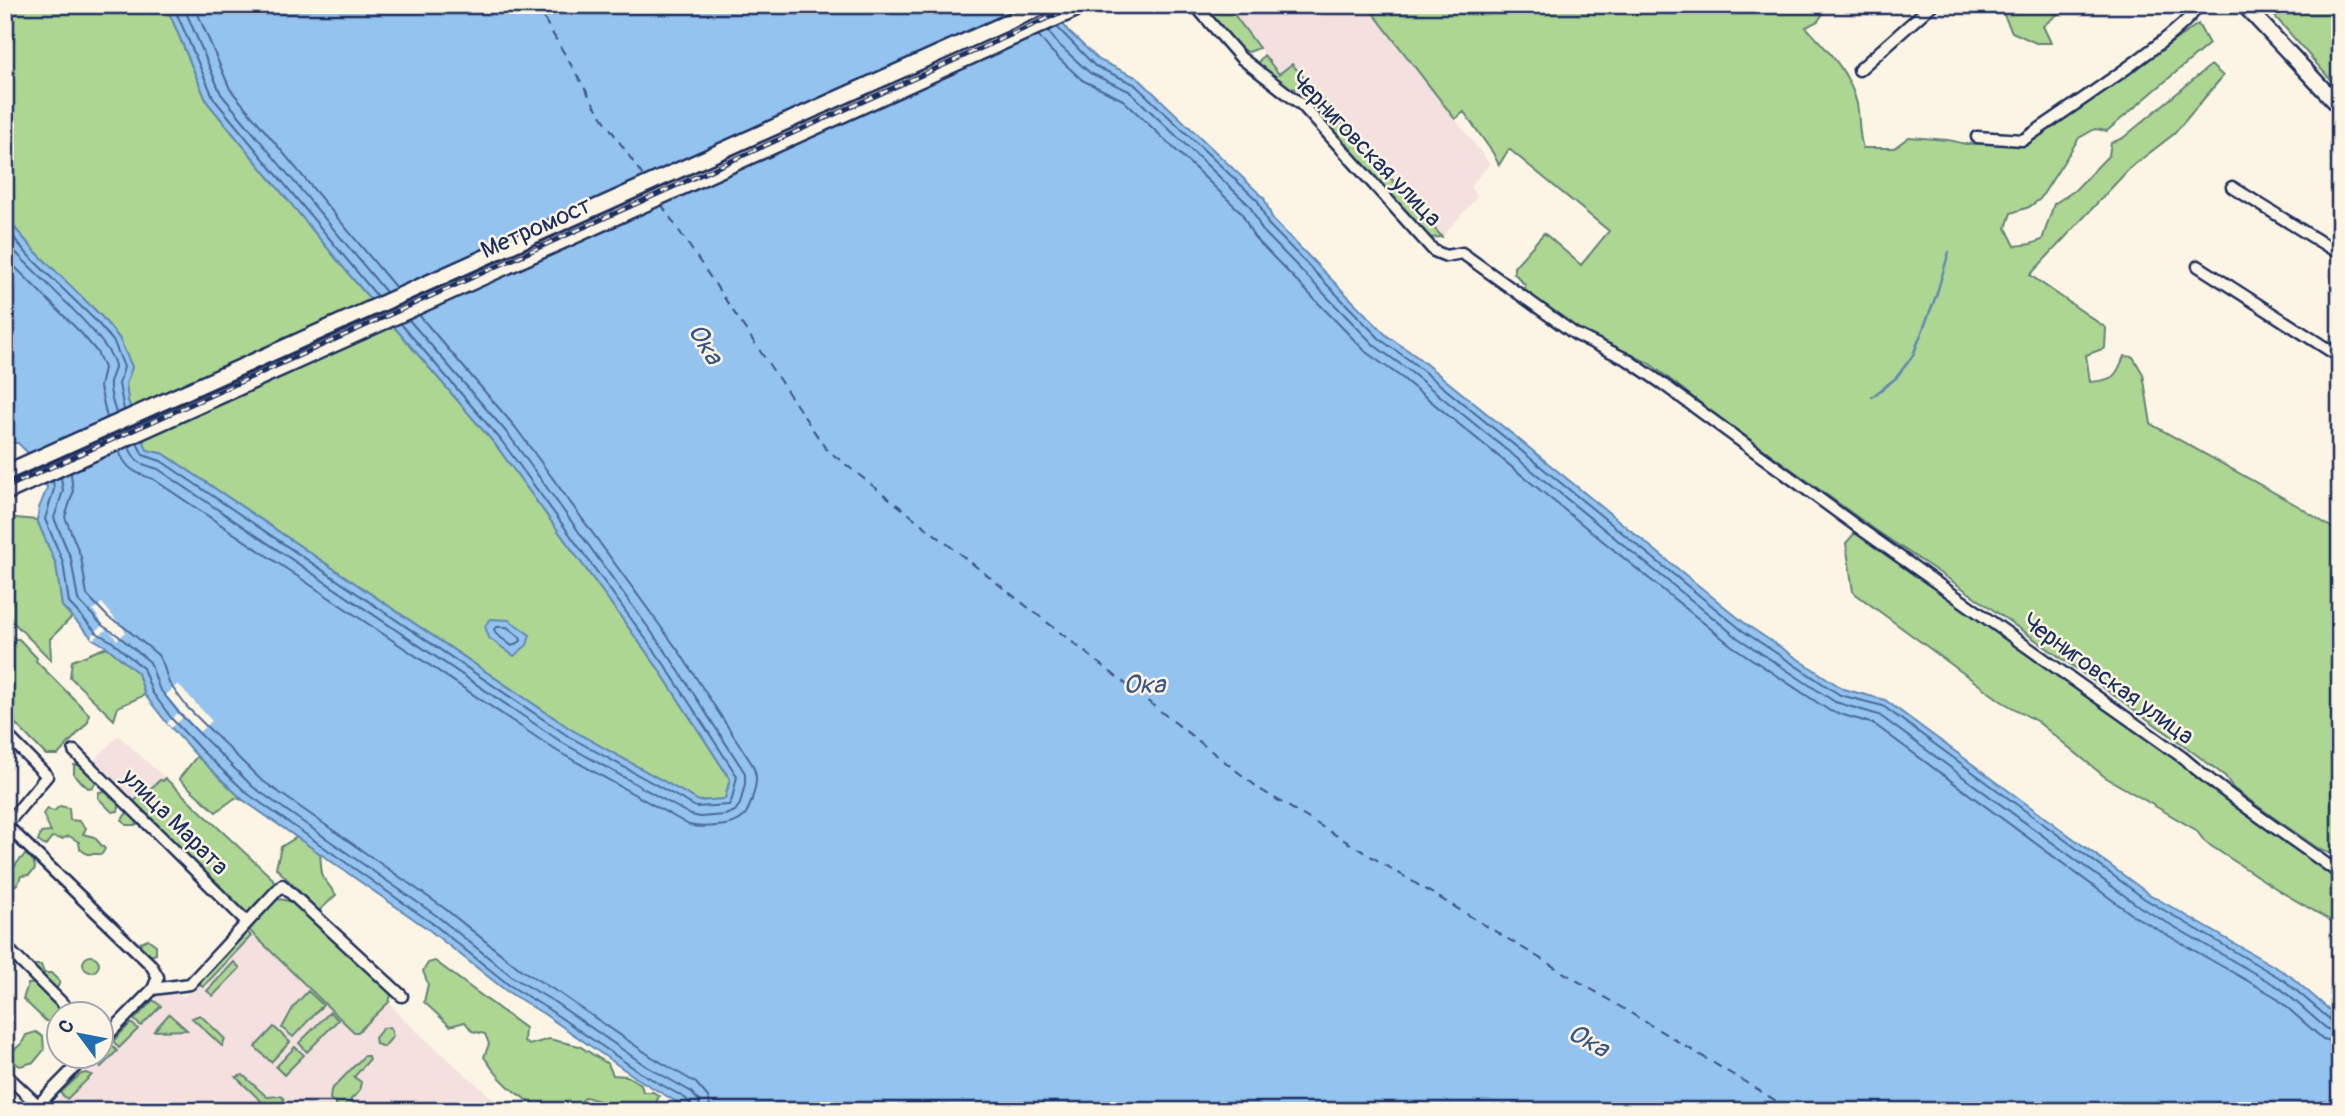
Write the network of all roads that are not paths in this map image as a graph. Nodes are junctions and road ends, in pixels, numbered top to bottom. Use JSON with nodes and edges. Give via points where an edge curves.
{"nodes":[{"id":1,"x":1046,"y":5,"type":"edge"},
{"id":2,"x":1085,"y":5,"type":"edge"},
{"id":3,"x":1932,"y":5,"type":"edge"},
{"id":4,"x":2244,"y":5,"type":"edge"},
{"id":5,"x":2198,"y":6,"type":"edge"},
{"id":6,"x":1200,"y":8,"type":"edge"},
{"id":7,"x":1859,"y":70,"type":"dead end"},
{"id":8,"x":2340,"y":107,"type":"edge"},
{"id":9,"x":1977,"y":137,"type":"dead end"},
{"id":10,"x":2232,"y":187,"type":"dead end"},
{"id":11,"x":2340,"y":254,"type":"edge"},
{"id":12,"x":2198,"y":267,"type":"dead end"},
{"id":13,"x":2340,"y":357,"type":"edge"},
{"id":14,"x":5,"y":473,"type":"edge"},
{"id":15,"x":5,"y":493,"type":"edge"},
{"id":16,"x":5,"y":733,"type":"edge"},
{"id":17,"x":74,"y":751,"type":"dead end"},
{"id":18,"x":6,"y":825,"type":"edge"},
{"id":19,"x":2340,"y":874,"type":"edge"},
{"id":20,"x":247,"y":922,"type":"junction"},
{"id":21,"x":5,"y":946,"type":"edge"},
{"id":22,"x":153,"y":989,"type":"junction"},
{"id":23,"x":402,"y":996,"type":"dead end"},
{"id":24,"x":59,"y":1000,"type":"edge"},
{"id":25,"x":116,"y":1027,"type":"edge"},
{"id":26,"x":74,"y":1070,"type":"edge"},
{"id":27,"x":5,"y":1074,"type":"edge"},
{"id":28,"x":41,"y":1108,"type":"edge"}],
"edges":[{"from":1,"to":14,"type":"main road","name":"Метромост","bridge":true},
{"from":2,"to":15,"type":"main road","name":"Метромост"},
{"from":3,"to":7,"type":"street"},
{"from":4,"to":8,"type":"main road"},
{"from":5,"to":9,"type":"street","via":[[2188,21],[2023,141]]},
{"from":6,"to":19,"type":"street","name":"Черниговская улица","via":[[1241,58],[1302,105],[1434,251],[1446,256],[1462,253],[1574,334],[1628,360],[1692,404]]},
{"from":10,"to":11,"type":"street"},
{"from":12,"to":13,"type":"street"},
{"from":16,"to":18,"type":"street","via":[[47,776]]},
{"from":17,"to":20,"type":"street","name":"улица Марата"},
{"from":18,"to":22,"type":"street","via":[[151,965],[158,977]]},
{"from":20,"to":22,"type":"street","via":[[190,984]]},
{"from":20,"to":23,"type":"street","via":[[282,885]]},
{"from":21,"to":24,"type":"street"},
{"from":22,"to":25,"type":"street"},
{"from":26,"to":28,"type":"street"},
{"from":27,"to":28,"type":"street"}]}
